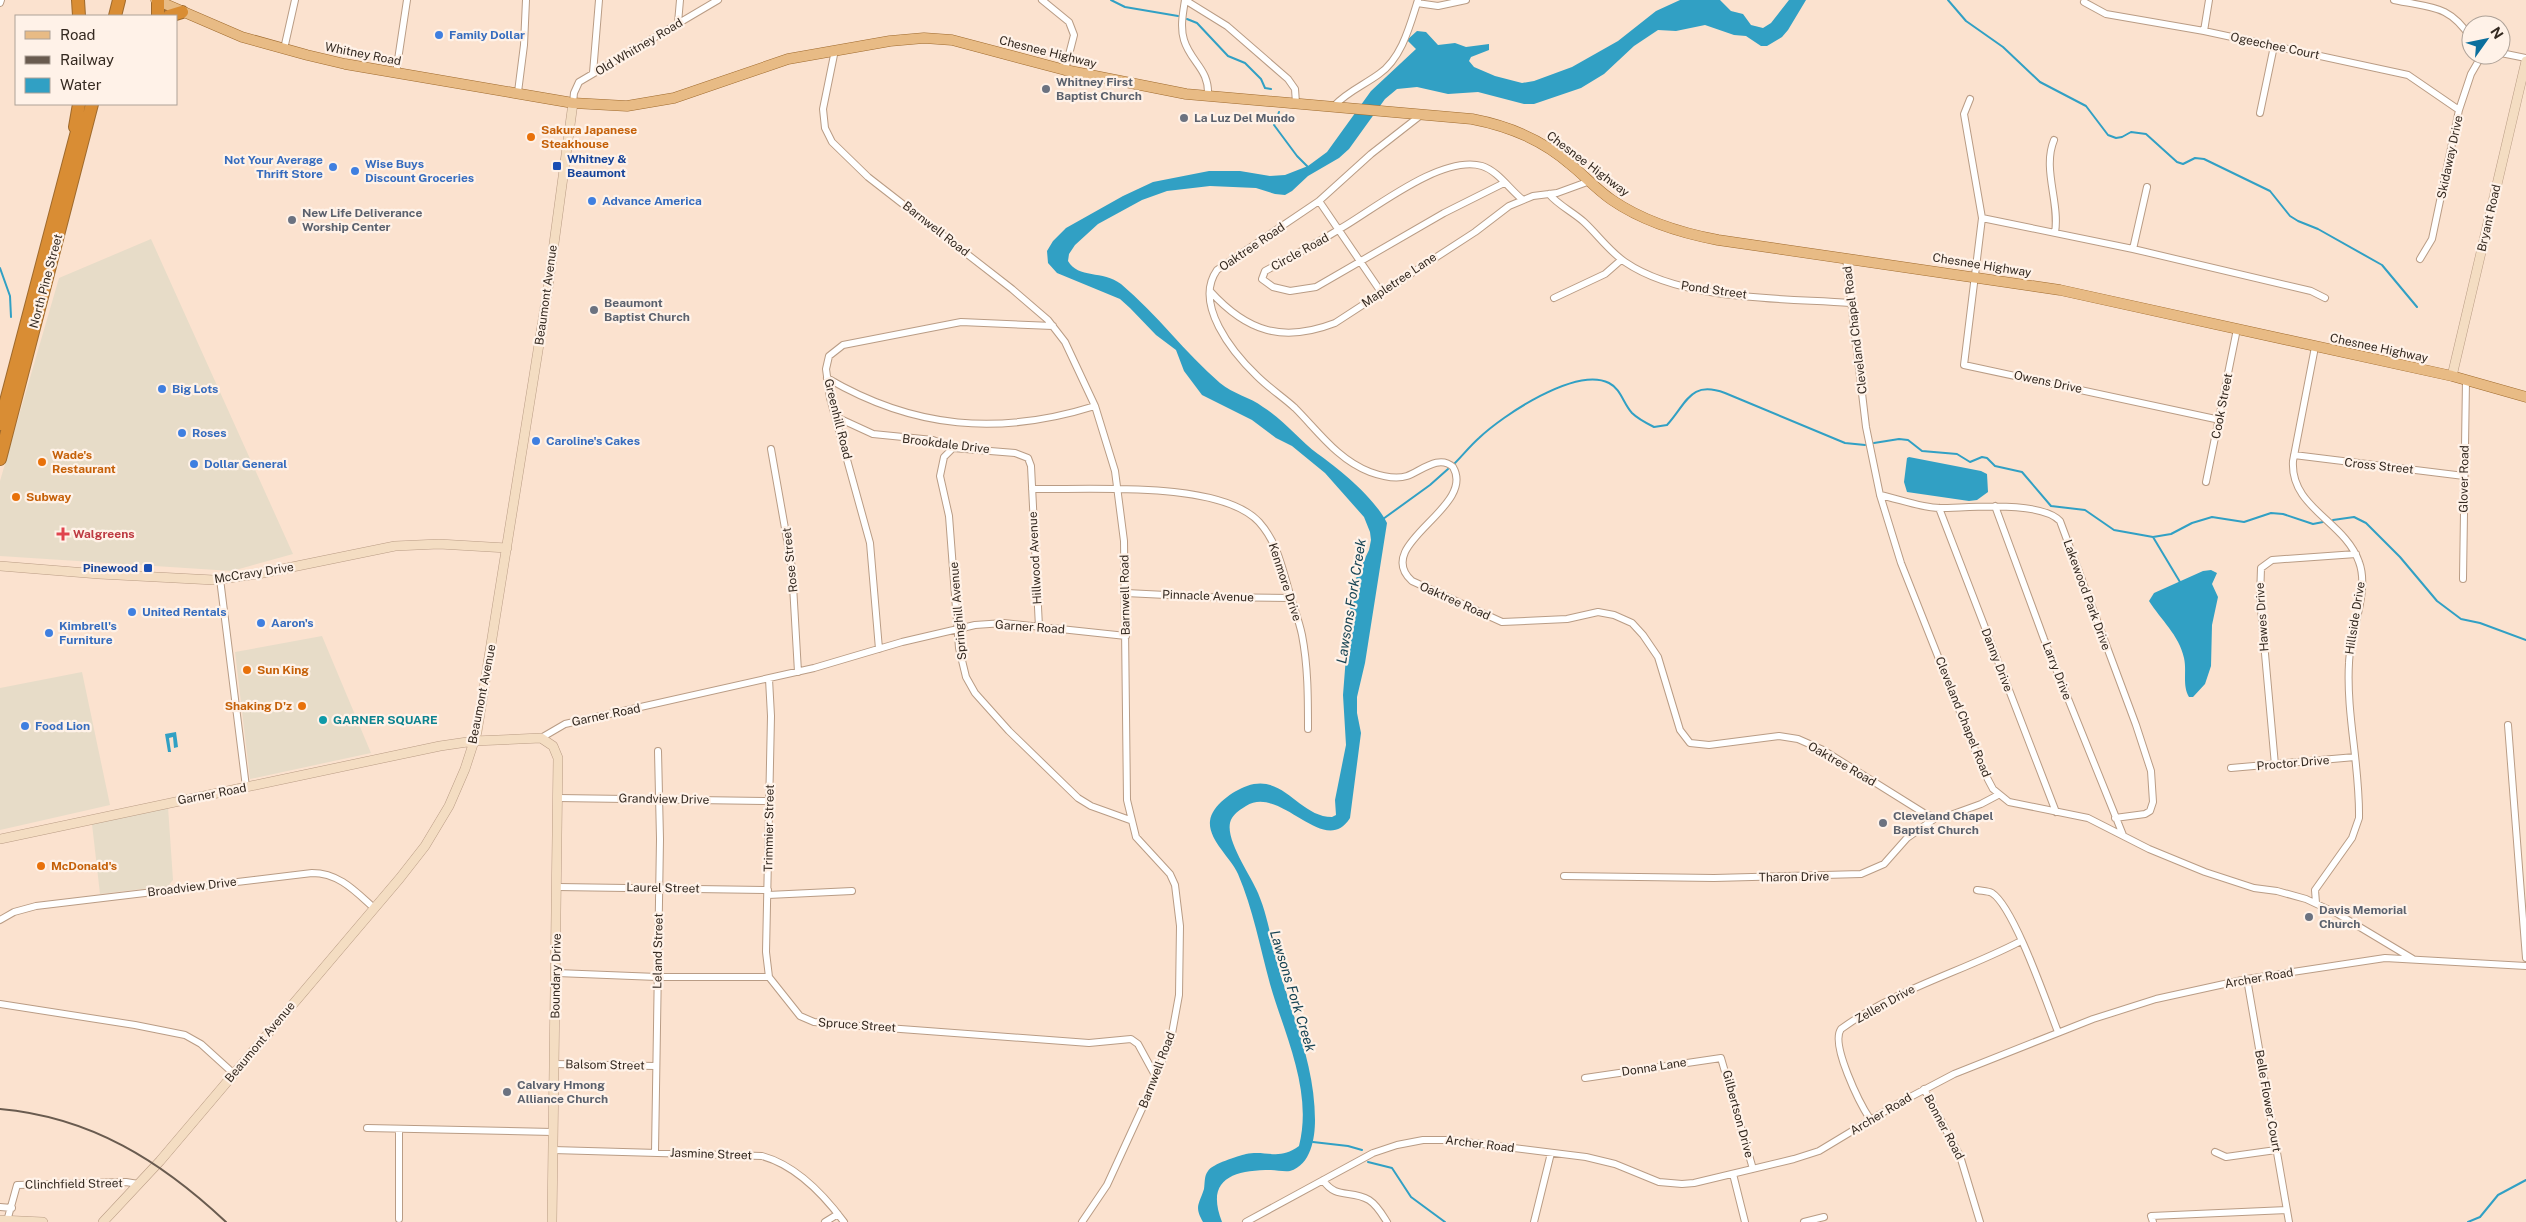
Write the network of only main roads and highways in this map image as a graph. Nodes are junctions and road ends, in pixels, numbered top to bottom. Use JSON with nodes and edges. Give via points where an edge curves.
{"nodes":[{"id":1,"x":78,"y":0,"type":"edge"},
{"id":2,"x":157,"y":0,"type":"edge"},
{"id":3,"x":116,"y":1,"type":"edge"},
{"id":4,"x":182,"y":12,"type":"junction"},
{"id":5,"x":79,"y":15,"type":"edge"},
{"id":6,"x":108,"y":15,"type":"edge"},
{"id":7,"x":115,"y":15,"type":"edge"},
{"id":8,"x":158,"y":15,"type":"edge"},
{"id":9,"x":172,"y":15,"type":"edge"},
{"id":10,"x":573,"y":103,"type":"joint"},
{"id":11,"x":78,"y":105,"type":"edge"},
{"id":12,"x":85,"y":105,"type":"edge"},
{"id":13,"x":92,"y":105,"type":"edge"},
{"id":14,"x":98,"y":105,"type":"edge"},
{"id":15,"x":76,"y":148,"type":"junction"},
{"id":16,"x":2526,"y":397,"type":"edge"},
{"id":17,"x":0,"y":424,"type":"edge"},
{"id":18,"x":0,"y":459,"type":"edge"}],
"edges":[{"from":1,"to":5,"type":"highway"},
{"from":2,"to":4,"type":"main road","name":"Whitney Road"},
{"from":2,"to":8,"type":"highway"},
{"from":3,"to":6,"type":"highway"},
{"from":3,"to":7,"type":"highway"},
{"from":4,"to":9,"type":"highway"},
{"from":4,"to":10,"type":"main road","name":"Whitney Road","via":[[242,37],[345,64]]},
{"from":10,"to":16,"type":"main road","name":"Chesnee Highway","via":[[627,106],[674,98],[788,60],[890,40],[937,38],[1065,70],[1208,97],[1472,119],[1506,127],[1551,149],[1610,198],[1636,214],[1684,232],[1718,240],[2060,290],[2452,376]]},
{"from":11,"to":15,"type":"highway"},
{"from":12,"to":15,"type":"highway","name":"North Pine Street"},
{"from":13,"to":15,"type":"highway","name":"North Pine Street"},
{"from":14,"to":15,"type":"highway"},
{"from":15,"to":17,"type":"highway","name":"North Pine Street"},
{"from":15,"to":18,"type":"highway","name":"North Pine Street"}]}
